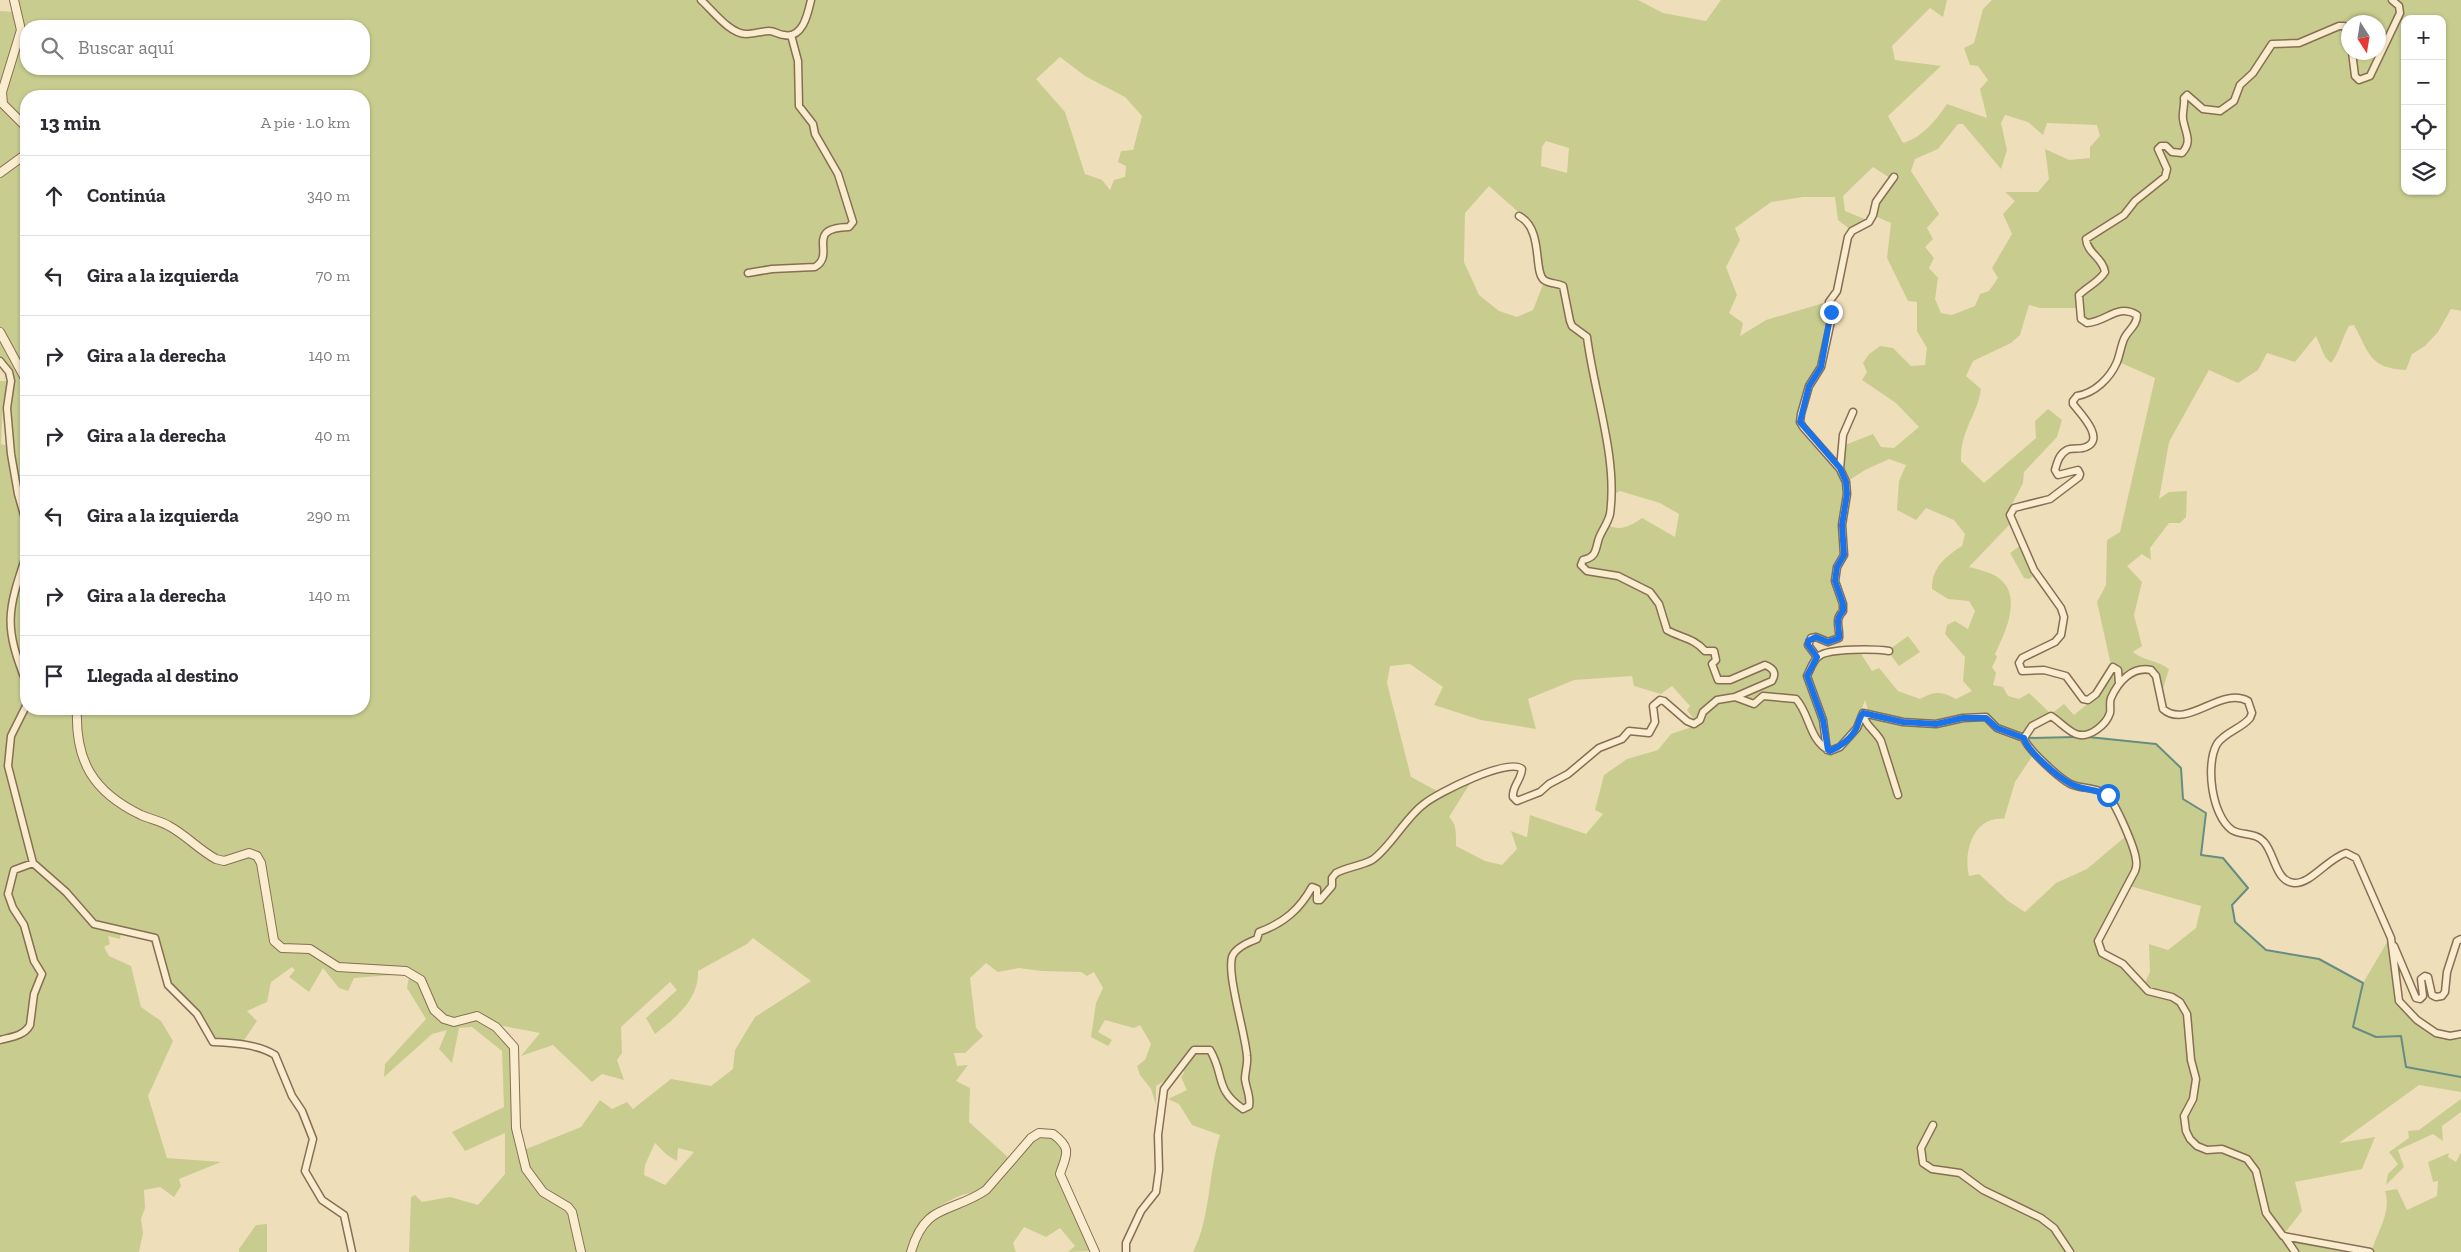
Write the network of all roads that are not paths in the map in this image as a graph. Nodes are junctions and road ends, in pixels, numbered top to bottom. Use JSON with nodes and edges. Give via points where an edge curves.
{"nodes":[{"id":1,"x":14,"y":0,"type":"edge"},
{"id":2,"x":701,"y":0,"type":"edge"},
{"id":3,"x":811,"y":0,"type":"edge"},
{"id":4,"x":2392,"y":0,"type":"edge"},
{"id":5,"x":20,"y":26,"type":"edge"},
{"id":6,"x":2341,"y":26,"type":"edge"},
{"id":7,"x":20,"y":33,"type":"edge"},
{"id":8,"x":791,"y":36,"type":"junction"},
{"id":9,"x":2386,"y":42,"type":"edge"},
{"id":10,"x":2353,"y":60,"type":"edge"},
{"id":11,"x":2378,"y":60,"type":"edge"},
{"id":12,"x":20,"y":120,"type":"edge"},
{"id":13,"x":20,"y":158,"type":"edge"},
{"id":14,"x":0,"y":172,"type":"edge"},
{"id":15,"x":1894,"y":177,"type":"dead end"},
{"id":16,"x":1519,"y":216,"type":"dead end"},
{"id":17,"x":748,"y":273,"type":"dead end"},
{"id":18,"x":0,"y":333,"type":"edge"},
{"id":19,"x":0,"y":361,"type":"edge"},
{"id":20,"x":20,"y":369,"type":"edge"},
{"id":21,"x":1853,"y":412,"type":"dead end"},
{"id":22,"x":1840,"y":468,"type":"junction"},
{"id":23,"x":20,"y":501,"type":"edge"},
{"id":24,"x":20,"y":574,"type":"edge"},
{"id":25,"x":1889,"y":651,"type":"dead end"},
{"id":26,"x":1817,"y":657,"type":"junction"},
{"id":27,"x":20,"y":665,"type":"edge"},
{"id":28,"x":2119,"y":684,"type":"junction"},
{"id":29,"x":1735,"y":697,"type":"junction"},
{"id":30,"x":1863,"y":713,"type":"junction"},
{"id":31,"x":22,"y":715,"type":"edge"},
{"id":32,"x":77,"y":715,"type":"edge"},
{"id":33,"x":2024,"y":738,"type":"junction"},
{"id":34,"x":1828,"y":750,"type":"junction"},
{"id":35,"x":1898,"y":795,"type":"dead end"},
{"id":36,"x":33,"y":863,"type":"junction"},
{"id":37,"x":2391,"y":938,"type":"junction"},
{"id":38,"x":2461,"y":939,"type":"edge"},
{"id":39,"x":2461,"y":1034,"type":"edge"},
{"id":40,"x":0,"y":1040,"type":"edge"},
{"id":41,"x":1933,"y":1125,"type":"dead end"},
{"id":42,"x":2283,"y":1236,"type":"junction"},
{"id":43,"x":352,"y":1252,"type":"edge"},
{"id":44,"x":581,"y":1252,"type":"edge"},
{"id":45,"x":911,"y":1252,"type":"edge"},
{"id":46,"x":1095,"y":1252,"type":"edge"},
{"id":47,"x":1126,"y":1252,"type":"edge"},
{"id":48,"x":2070,"y":1252,"type":"edge"},
{"id":49,"x":2295,"y":1252,"type":"edge"},
{"id":50,"x":2370,"y":1252,"type":"edge"}],
"edges":[{"from":1,"to":5,"type":"street"},
{"from":2,"to":8,"type":"street","via":[[734,30],[745,34],[772,31]]},
{"from":3,"to":8,"type":"street","via":[[807,19]]},
{"from":4,"to":9,"type":"street","via":[[2400,12]]},
{"from":6,"to":28,"type":"street","via":[[2300,43],[2272,44],[2253,73],[2240,85],[2234,101],[2220,110],[2203,109],[2187,96],[2184,98],[2182,118],[2189,140],[2187,148],[2182,153],[2161,146],[2158,149],[2168,169],[2165,176],[2135,201],[2124,215],[2086,239],[2086,245],[2104,265],[2106,272],[2080,295],[2081,319],[2095,323],[2118,310],[2137,315],[2137,322],[2124,338],[2111,373],[2101,385],[2073,401],[2094,432],[2093,439],[2091,445],[2084,448],[2067,449],[2054,470],[2058,475],[2078,470],[2080,474],[2050,499],[2014,508],[2010,515],[2034,570],[2062,608],[2064,617],[2061,635],[2055,642],[2022,658],[2019,668],[2028,673],[2044,670],[2066,676],[2083,699],[2088,700],[2096,694],[2112,667],[2118,670]]},
{"from":7,"to":12,"type":"street","via":[[2,92],[4,104]]},
{"from":8,"to":17,"type":"street","via":[[798,62],[799,106],[813,124],[815,134],[838,174],[853,222],[849,227],[828,230],[824,234],[824,257],[815,267]]},
{"from":10,"to":11,"type":"street","via":[[2355,76],[2359,80],[2370,76]]},
{"from":13,"to":14,"type":"street"},
{"from":15,"to":22,"type":"street","via":[[1876,202],[1869,222],[1852,231],[1848,237],[1837,291],[1829,302],[1831,321],[1821,367],[1809,386],[1801,414],[1803,427]]},
{"from":16,"to":29,"type":"street","via":[[1532,230],[1540,259],[1540,276],[1545,281],[1563,286],[1572,326],[1587,337],[1609,456],[1609,516],[1596,553],[1583,560],[1581,565],[1588,571],[1618,576],[1650,592],[1667,630],[1689,638],[1706,651],[1714,651],[1716,660],[1712,664],[1718,680],[1730,680],[1765,665],[1773,669],[1772,681]]},
{"from":18,"to":20,"type":"street"},
{"from":19,"to":23,"type":"street","via":[[9,372],[11,381],[7,408]]},
{"from":21,"to":22,"type":"street","via":[[1843,435]]},
{"from":22,"to":26,"type":"street","via":[[1847,494],[1842,525],[1844,555],[1837,567],[1835,581],[1843,611],[1837,622],[1839,638],[1828,642],[1816,637],[1808,641]]},
{"from":24,"to":27,"type":"street","via":[[10,623],[11,639]]},
{"from":25,"to":26,"type":"street","via":[[1824,653]]},
{"from":26,"to":34,"type":"street","via":[[1807,676],[1823,720]]},
{"from":28,"to":33,"type":"street","via":[[2110,700],[2110,714],[2098,729],[2089,734],[2077,734],[2051,716],[2032,726]]},
{"from":28,"to":37,"type":"street","via":[[2133,671],[2151,670],[2156,676],[2162,709],[2172,715],[2237,698],[2248,701],[2252,713],[2250,718],[2221,740],[2214,752],[2212,787],[2220,814],[2232,829],[2261,839],[2279,874],[2292,883],[2311,878],[2335,857],[2352,854]]},
{"from":29,"to":34,"type":"street","via":[[1754,704],[1763,696],[1796,698],[1804,708],[1817,742]]},
{"from":29,"to":47,"type":"street","via":[[1717,700],[1694,724],[1660,700],[1653,706],[1655,722],[1649,733],[1629,731],[1620,740],[1599,748],[1568,774],[1526,799],[1517,801],[1513,797],[1522,770],[1514,766],[1497,769],[1440,794],[1423,804],[1372,859],[1336,873],[1332,886],[1320,900],[1317,900],[1317,889],[1312,887],[1294,914],[1260,932],[1257,939],[1235,954],[1231,976],[1242,1020],[1249,1106],[1243,1108],[1230,1100],[1221,1085],[1210,1050],[1194,1050],[1164,1089],[1156,1192],[1141,1211],[1126,1243]]},
{"from":30,"to":33,"type":"street","via":[[1903,722],[1936,724],[1963,718],[1986,718],[1997,728]]},
{"from":30,"to":34,"type":"street","via":[[1857,728],[1845,742]]},
{"from":30,"to":35,"type":"street","via":[[1866,723],[1881,741]]},
{"from":31,"to":36,"type":"street","via":[[11,736],[8,766]]},
{"from":32,"to":44,"type":"street","via":[[82,758],[90,776],[106,793],[142,815],[168,825],[216,859],[224,861],[249,853],[257,856],[261,863],[274,941],[282,948],[310,949],[338,967],[406,971],[421,980],[434,1010],[444,1018],[454,1022],[477,1016],[496,1028],[514,1047],[516,1128],[526,1168],[543,1192],[572,1212]]},
{"from":33,"to":42,"type":"street","via":[[2027,746],[2041,760],[2071,784],[2108,795],[2115,807],[2134,848],[2135,871],[2098,941],[2100,948],[2102,953],[2124,964],[2148,991],[2180,1002],[2187,1014],[2196,1079],[2193,1099],[2184,1116],[2186,1132],[2197,1146],[2207,1150],[2222,1149],[2247,1159],[2256,1171],[2266,1213]]},
{"from":36,"to":40,"type":"street","via":[[14,870],[8,894],[24,925],[34,962],[42,974],[34,994],[28,1029]]},
{"from":36,"to":43,"type":"street","via":[[66,892],[94,924],[156,938],[168,985],[197,1014],[213,1042],[242,1045],[275,1055],[313,1139],[305,1171],[322,1200],[344,1215]]},
{"from":37,"to":38,"type":"street","via":[[2416,998],[2420,999],[2423,996],[2421,979],[2425,976],[2432,994],[2436,997],[2445,992],[2447,972],[2457,941]]},
{"from":37,"to":39,"type":"street","via":[[2400,1001],[2417,1020],[2436,1033]]},
{"from":41,"to":48,"type":"street","via":[[1921,1148],[1923,1163],[1932,1169],[1960,1173],[1983,1190],[2041,1218],[2054,1228]]},
{"from":42,"to":49,"type":"street"},
{"from":42,"to":50,"type":"street"},
{"from":45,"to":46,"type":"street","via":[[921,1226],[944,1208],[986,1190],[1039,1133],[1053,1134],[1065,1146],[1067,1157],[1060,1174]]}]}
